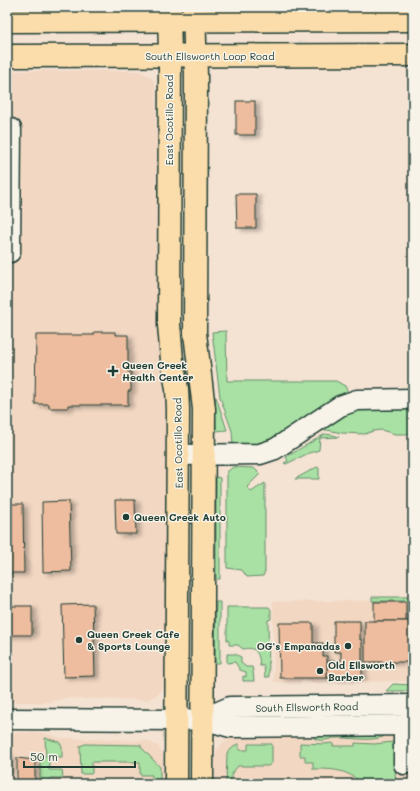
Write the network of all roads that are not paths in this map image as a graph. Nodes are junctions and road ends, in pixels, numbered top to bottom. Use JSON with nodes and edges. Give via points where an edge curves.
{"nodes":[{"id":1,"x":169,"y":14,"type":"edge"},
{"id":2,"x":194,"y":14,"type":"edge"},
{"id":3,"x":413,"y":20,"type":"edge"},
{"id":4,"x":7,"y":21,"type":"edge"},
{"id":5,"x":413,"y":55,"type":"edge"},
{"id":6,"x":7,"y":56,"type":"edge"},
{"id":7,"x":170,"y":56,"type":"junction"},
{"id":8,"x":195,"y":56,"type":"junction"},
{"id":9,"x":7,"y":129,"type":"edge"},
{"id":10,"x":7,"y":252,"type":"edge"},
{"id":11,"x":413,"y":400,"type":"edge"},
{"id":12,"x":179,"y":455,"type":"junction"},
{"id":13,"x":204,"y":455,"type":"junction"},
{"id":14,"x":413,"y":705,"type":"edge"},
{"id":15,"x":7,"y":718,"type":"edge"},
{"id":16,"x":202,"y":719,"type":"junction"},
{"id":17,"x":177,"y":720,"type":"junction"},
{"id":18,"x":409,"y":725,"type":"edge"},
{"id":19,"x":404,"y":764,"type":"dead end"},
{"id":20,"x":176,"y":784,"type":"edge"},
{"id":21,"x":202,"y":784,"type":"edge"}],
"edges":[{"from":1,"to":2,"type":"main road"},
{"from":1,"to":4,"type":"main road"},
{"from":1,"to":7,"type":"main road","name":"East Ocotillo Road"},
{"from":2,"to":3,"type":"main road"},
{"from":2,"to":8,"type":"main road"},
{"from":5,"to":8,"type":"main road","name":"South Ellsworth Loop Road"},
{"from":6,"to":7,"type":"main road","name":"South Ellsworth Loop Road"},
{"from":7,"to":8,"type":"main road","name":"South Ellsworth Loop Road"},
{"from":7,"to":12,"type":"main road","name":"East Ocotillo Road","via":[[169,324],[177,389]]},
{"from":8,"to":13,"type":"main road","via":[[195,333],[204,409]]},
{"from":9,"to":10,"type":"street","via":[[11,129],[10,252]]},
{"from":11,"to":13,"type":"street","via":[[357,400],[340,406],[275,449],[260,454]]},
{"from":12,"to":13,"type":"street"},
{"from":12,"to":17,"type":"main road","name":"East Ocotillo Road"},
{"from":13,"to":16,"type":"main road"},
{"from":14,"to":16,"type":"street","name":"South Ellsworth Road","via":[[230,707]]},
{"from":15,"to":17,"type":"street","name":"South Ellsworth Road"},
{"from":16,"to":17,"type":"street","name":"South Ellsworth Road"},
{"from":16,"to":18,"type":"street","name":"South Ellsworth Road","via":[[230,727]]},
{"from":16,"to":21,"type":"main road"},
{"from":17,"to":20,"type":"main road","name":"East Ocotillo Road"},
{"from":18,"to":19,"type":"street"}]}
